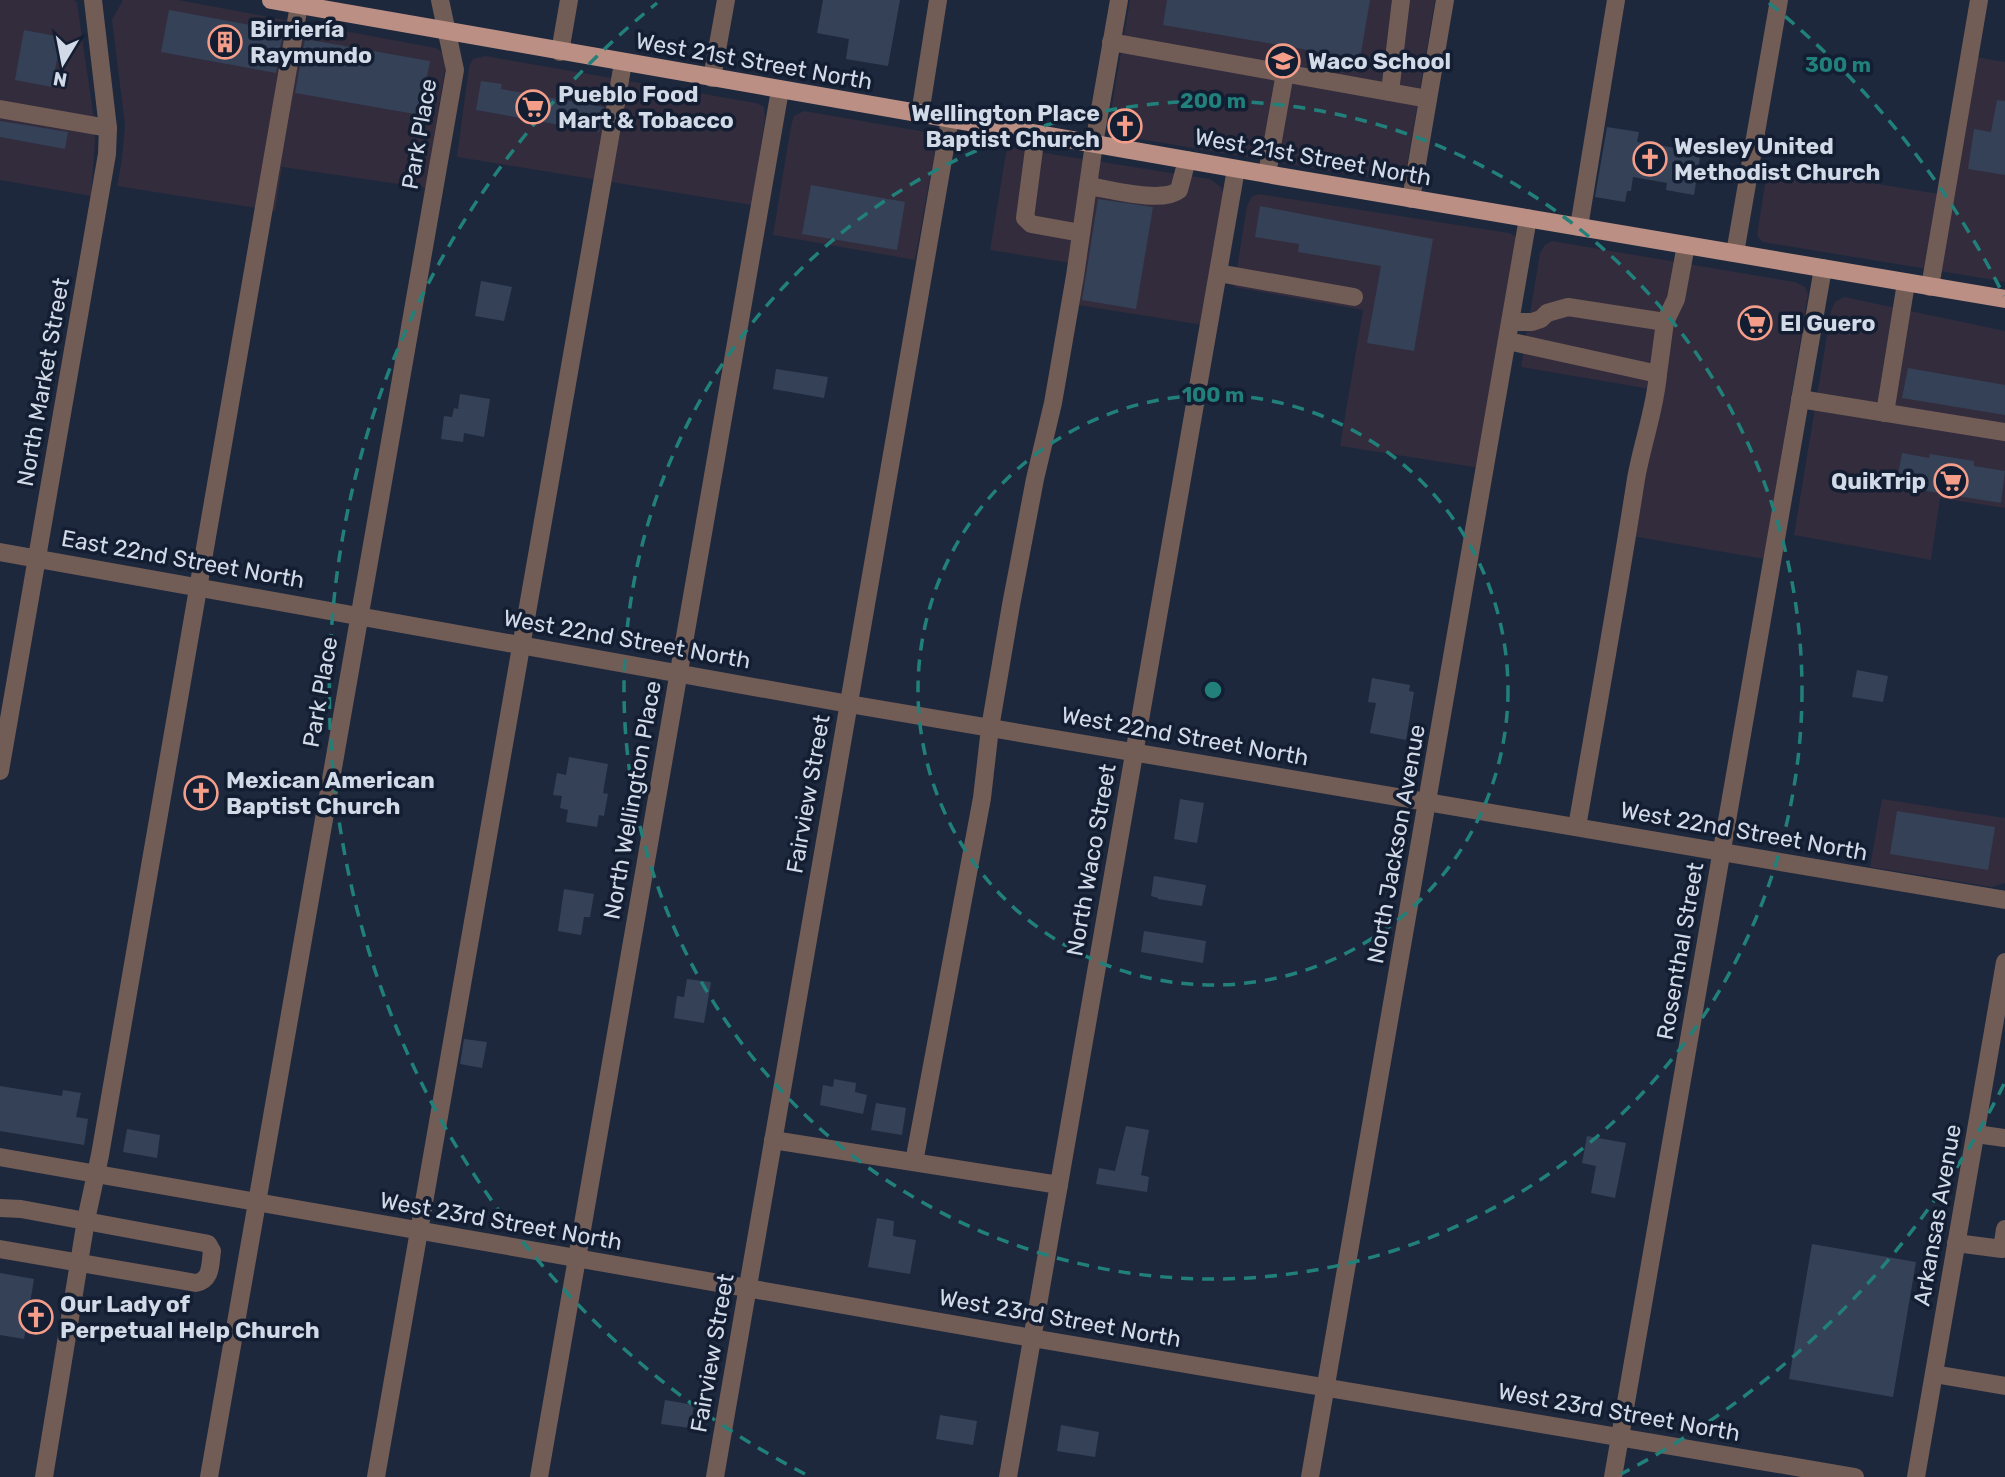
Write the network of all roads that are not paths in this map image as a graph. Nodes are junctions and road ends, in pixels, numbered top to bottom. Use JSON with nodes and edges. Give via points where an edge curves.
{"nodes":[{"id":1,"x":93,"y":0,"type":"edge"},
{"id":2,"x":271,"y":0,"type":"edge"},
{"id":3,"x":440,"y":0,"type":"edge"},
{"id":4,"x":569,"y":0,"type":"edge"},
{"id":5,"x":726,"y":0,"type":"edge"},
{"id":6,"x":938,"y":0,"type":"edge"},
{"id":7,"x":1119,"y":0,"type":"edge"},
{"id":8,"x":1401,"y":0,"type":"edge"},
{"id":9,"x":1445,"y":0,"type":"edge"},
{"id":10,"x":1616,"y":0,"type":"edge"},
{"id":11,"x":1779,"y":0,"type":"edge"},
{"id":12,"x":1979,"y":0,"type":"edge"},
{"id":13,"x":299,"y":5,"type":"junction"},
{"id":14,"x":447,"y":32,"type":"junction"},
{"id":15,"x":1111,"y":42,"type":"junction"},
{"id":16,"x":561,"y":52,"type":"junction"},
{"id":17,"x":623,"y":63,"type":"junction"},
{"id":18,"x":1284,"y":73,"type":"junction"},
{"id":19,"x":712,"y":78,"type":"junction"},
{"id":20,"x":780,"y":90,"type":"junction"},
{"id":21,"x":1390,"y":92,"type":"junction"},
{"id":22,"x":1429,"y":99,"type":"junction"},
{"id":23,"x":0,"y":109,"type":"edge"},
{"id":24,"x":920,"y":114,"type":"junction"},
{"id":25,"x":950,"y":119,"type":"junction"},
{"id":26,"x":108,"y":128,"type":"junction"},
{"id":27,"x":1036,"y":134,"type":"junction"},
{"id":28,"x":1094,"y":144,"type":"junction"},
{"id":29,"x":1187,"y":160,"type":"junction"},
{"id":30,"x":1236,"y":169,"type":"junction"},
{"id":31,"x":1267,"y":174,"type":"junction"},
{"id":32,"x":1088,"y":186,"type":"junction"},
{"id":33,"x":1411,"y":199,"type":"junction"},
{"id":34,"x":1528,"y":219,"type":"junction"},
{"id":35,"x":1579,"y":227,"type":"junction"},
{"id":36,"x":1081,"y":233,"type":"junction"},
{"id":37,"x":1686,"y":245,"type":"junction"},
{"id":38,"x":1735,"y":253,"type":"junction"},
{"id":39,"x":1823,"y":268,"type":"junction"},
{"id":40,"x":1218,"y":273,"type":"junction"},
{"id":41,"x":1906,"y":283,"type":"junction"},
{"id":42,"x":1930,"y":287,"type":"junction"},
{"id":43,"x":1354,"y":297,"type":"dead end"},
{"id":44,"x":2005,"y":299,"type":"edge"},
{"id":45,"x":1511,"y":322,"type":"junction"},
{"id":46,"x":1665,"y":322,"type":"junction"},
{"id":47,"x":1508,"y":341,"type":"junction"},
{"id":48,"x":1658,"y":374,"type":"junction"},
{"id":49,"x":1800,"y":399,"type":"junction"},
{"id":50,"x":1885,"y":413,"type":"junction"},
{"id":51,"x":2005,"y":432,"type":"edge"},
{"id":52,"x":0,"y":552,"type":"edge"},
{"id":53,"x":37,"y":558,"type":"junction"},
{"id":54,"x":198,"y":587,"type":"junction"},
{"id":55,"x":358,"y":615,"type":"junction"},
{"id":56,"x":520,"y":644,"type":"junction"},
{"id":57,"x":679,"y":673,"type":"junction"},
{"id":58,"x":849,"y":704,"type":"junction"},
{"id":59,"x":990,"y":728,"type":"junction"},
{"id":60,"x":1134,"y":753,"type":"junction"},
{"id":61,"x":0,"y":771,"type":"edge"},
{"id":62,"x":1428,"y":802,"type":"junction"},
{"id":63,"x":1577,"y":827,"type":"junction"},
{"id":64,"x":1722,"y":852,"type":"junction"},
{"id":65,"x":2005,"y":900,"type":"edge"},
{"id":66,"x":2005,"y":962,"type":"edge"},
{"id":67,"x":1976,"y":1133,"type":"junction"},
{"id":68,"x":2005,"y":1138,"type":"edge"},
{"id":69,"x":773,"y":1140,"type":"junction"},
{"id":70,"x":0,"y":1157,"type":"edge"},
{"id":71,"x":914,"y":1162,"type":"junction"},
{"id":72,"x":96,"y":1174,"type":"junction"},
{"id":73,"x":1059,"y":1185,"type":"junction"},
{"id":74,"x":256,"y":1202,"type":"junction"},
{"id":75,"x":0,"y":1208,"type":"edge"},
{"id":76,"x":86,"y":1220,"type":"junction"},
{"id":77,"x":2005,"y":1229,"type":"edge"},
{"id":78,"x":418,"y":1231,"type":"junction"},
{"id":79,"x":1956,"y":1242,"type":"junction"},
{"id":80,"x":0,"y":1249,"type":"edge"},
{"id":81,"x":2003,"y":1249,"type":"edge"},
{"id":82,"x":577,"y":1259,"type":"junction"},
{"id":83,"x":79,"y":1263,"type":"junction"},
{"id":84,"x":747,"y":1289,"type":"junction"},
{"id":85,"x":1032,"y":1338,"type":"junction"},
{"id":86,"x":1934,"y":1374,"type":"junction"},
{"id":87,"x":2005,"y":1387,"type":"edge"},
{"id":88,"x":1326,"y":1388,"type":"junction"},
{"id":89,"x":1620,"y":1437,"type":"junction"},
{"id":90,"x":44,"y":1477,"type":"edge"},
{"id":91,"x":208,"y":1477,"type":"edge"},
{"id":92,"x":376,"y":1477,"type":"edge"},
{"id":93,"x":539,"y":1477,"type":"edge"},
{"id":94,"x":715,"y":1477,"type":"edge"},
{"id":95,"x":1009,"y":1477,"type":"edge"},
{"id":96,"x":1310,"y":1477,"type":"edge"},
{"id":97,"x":1613,"y":1477,"type":"edge"},
{"id":98,"x":1856,"y":1477,"type":"edge"},
{"id":99,"x":1916,"y":1477,"type":"edge"}],
"edges":[{"from":1,"to":26,"type":"street","name":"North Market Street"},
{"from":2,"to":13,"type":"main road","name":"West 21st Street North"},
{"from":3,"to":14,"type":"street","name":"Park Place"},
{"from":4,"to":16,"type":"street"},
{"from":5,"to":19,"type":"street"},
{"from":6,"to":24,"type":"street"},
{"from":7,"to":15,"type":"street"},
{"from":8,"to":21,"type":"street"},
{"from":9,"to":22,"type":"street"},
{"from":10,"to":35,"type":"street"},
{"from":11,"to":38,"type":"street"},
{"from":12,"to":42,"type":"street"},
{"from":13,"to":14,"type":"main road","name":"West 21st Street North"},
{"from":13,"to":54,"type":"street"},
{"from":14,"to":16,"type":"main road","name":"West 21st Street North"},
{"from":14,"to":55,"type":"street","name":"Park Place","via":[[455,71]]},
{"from":15,"to":18,"type":"street"},
{"from":15,"to":28,"type":"street"},
{"from":16,"to":17,"type":"main road","name":"West 21st Street North"},
{"from":17,"to":19,"type":"main road","name":"West 21st Street North"},
{"from":17,"to":56,"type":"street"},
{"from":18,"to":21,"type":"street"},
{"from":18,"to":31,"type":"street"},
{"from":19,"to":20,"type":"main road","name":"West 21st Street North"},
{"from":20,"to":24,"type":"main road","name":"West 21st Street North"},
{"from":20,"to":57,"type":"street","name":"North Wellington Place"},
{"from":21,"to":22,"type":"street"},
{"from":22,"to":33,"type":"street"},
{"from":23,"to":26,"type":"street"},
{"from":24,"to":25,"type":"main road","name":"West 21st Street North"},
{"from":25,"to":27,"type":"main road","name":"West 21st Street North"},
{"from":25,"to":58,"type":"street","name":"Fairview Street"},
{"from":26,"to":53,"type":"street","name":"North Market Street"},
{"from":27,"to":28,"type":"main road","name":"West 21st Street North"},
{"from":27,"to":36,"type":"street","via":[[1025,218],[1031,224]]},
{"from":28,"to":29,"type":"main road","name":"West 21st Street North"},
{"from":28,"to":32,"type":"street"},
{"from":29,"to":30,"type":"main road","name":"West 21st Street North"},
{"from":29,"to":32,"type":"street","via":[[1179,190],[1167,195]]},
{"from":30,"to":31,"type":"main road","name":"West 21st Street North"},
{"from":30,"to":40,"type":"street","name":"North Waco Street"},
{"from":31,"to":33,"type":"main road","name":"West 21st Street North"},
{"from":32,"to":36,"type":"street"},
{"from":33,"to":34,"type":"main road","name":"West 21st Street North"},
{"from":34,"to":35,"type":"main road","name":"West 21st Street North"},
{"from":34,"to":45,"type":"street","name":"North Jackson Avenue"},
{"from":35,"to":37,"type":"main road","name":"West 21st Street North"},
{"from":36,"to":59,"type":"street"},
{"from":37,"to":38,"type":"main road","name":"West 21st Street North"},
{"from":37,"to":46,"type":"street","via":[[1676,299]]},
{"from":38,"to":39,"type":"main road","name":"West 21st Street North"},
{"from":39,"to":41,"type":"main road","name":"West 21st Street North"},
{"from":39,"to":49,"type":"street","name":"Rosenthal Street"},
{"from":40,"to":43,"type":"street"},
{"from":40,"to":60,"type":"street","name":"North Waco Street"},
{"from":41,"to":42,"type":"main road","name":"West 21st Street North"},
{"from":41,"to":50,"type":"street"},
{"from":42,"to":44,"type":"main road","name":"West 21st Street North"},
{"from":45,"to":46,"type":"street","via":[[1532,322],[1568,307]]},
{"from":45,"to":47,"type":"street","name":"North Jackson Avenue"},
{"from":46,"to":48,"type":"street"},
{"from":47,"to":48,"type":"street"},
{"from":47,"to":62,"type":"street","name":"North Jackson Avenue"},
{"from":48,"to":63,"type":"street"},
{"from":49,"to":50,"type":"street"},
{"from":49,"to":64,"type":"street","name":"Rosenthal Street"},
{"from":50,"to":51,"type":"street"},
{"from":52,"to":53,"type":"street","name":"East 22nd Street North"},
{"from":53,"to":54,"type":"street","name":"East 22nd Street North"},
{"from":53,"to":61,"type":"street","name":"North Market Street"},
{"from":54,"to":55,"type":"street","name":"East 22nd Street North"},
{"from":54,"to":72,"type":"street"},
{"from":55,"to":56,"type":"street","name":"West 22nd Street North"},
{"from":55,"to":74,"type":"street","name":"Park Place"},
{"from":56,"to":57,"type":"street","name":"West 22nd Street North"},
{"from":56,"to":78,"type":"street"},
{"from":57,"to":58,"type":"street","name":"West 22nd Street North"},
{"from":57,"to":82,"type":"street","name":"North Wellington Place"},
{"from":58,"to":59,"type":"street","name":"West 22nd Street North"},
{"from":58,"to":69,"type":"street","name":"Fairview Street"},
{"from":59,"to":60,"type":"street","name":"West 22nd Street North"},
{"from":59,"to":71,"type":"street","via":[[982,799]]},
{"from":60,"to":62,"type":"street","name":"West 22nd Street North"},
{"from":60,"to":73,"type":"street","name":"North Waco Street"},
{"from":62,"to":63,"type":"street","name":"West 22nd Street North"},
{"from":62,"to":88,"type":"street","name":"North Jackson Avenue"},
{"from":63,"to":64,"type":"street","name":"West 22nd Street North"},
{"from":64,"to":65,"type":"street","name":"West 22nd Street North"},
{"from":64,"to":89,"type":"street","name":"Rosenthal Street"},
{"from":66,"to":67,"type":"street","name":"Arkansas Avenue"},
{"from":67,"to":68,"type":"street"},
{"from":67,"to":79,"type":"street","name":"Arkansas Avenue"},
{"from":69,"to":71,"type":"street"},
{"from":69,"to":84,"type":"street","name":"Fairview Street"},
{"from":70,"to":72,"type":"street","name":"West 23rd Street North"},
{"from":71,"to":73,"type":"street"},
{"from":72,"to":74,"type":"street","name":"West 23rd Street North"},
{"from":72,"to":76,"type":"street"},
{"from":73,"to":85,"type":"street","name":"North Waco Street"},
{"from":74,"to":78,"type":"street","name":"West 23rd Street North"},
{"from":74,"to":91,"type":"street","name":"Park Place"},
{"from":75,"to":76,"type":"street"},
{"from":76,"to":83,"type":"street"},
{"from":76,"to":83,"type":"street","via":[[208,1244],[212,1251],[208,1278],[197,1283]]},
{"from":77,"to":81,"type":"street"},
{"from":78,"to":82,"type":"street","name":"West 23rd Street North"},
{"from":78,"to":92,"type":"street"},
{"from":79,"to":81,"type":"street"},
{"from":79,"to":86,"type":"street","name":"Arkansas Avenue"},
{"from":80,"to":83,"type":"street"},
{"from":82,"to":84,"type":"street","name":"West 23rd Street North"},
{"from":82,"to":93,"type":"street","name":"North Wellington Place"},
{"from":83,"to":90,"type":"street"},
{"from":84,"to":85,"type":"street","name":"West 23rd Street North"},
{"from":84,"to":94,"type":"street","name":"Fairview Street"},
{"from":85,"to":88,"type":"street","name":"West 23rd Street North"},
{"from":85,"to":95,"type":"street","name":"North Waco Street"},
{"from":86,"to":87,"type":"street"},
{"from":86,"to":99,"type":"street","name":"Arkansas Avenue"},
{"from":88,"to":89,"type":"street","name":"West 23rd Street North"},
{"from":88,"to":96,"type":"street","name":"North Jackson Avenue"},
{"from":89,"to":97,"type":"street","name":"Rosenthal Street"},
{"from":89,"to":98,"type":"street","name":"West 23rd Street North"}]}
